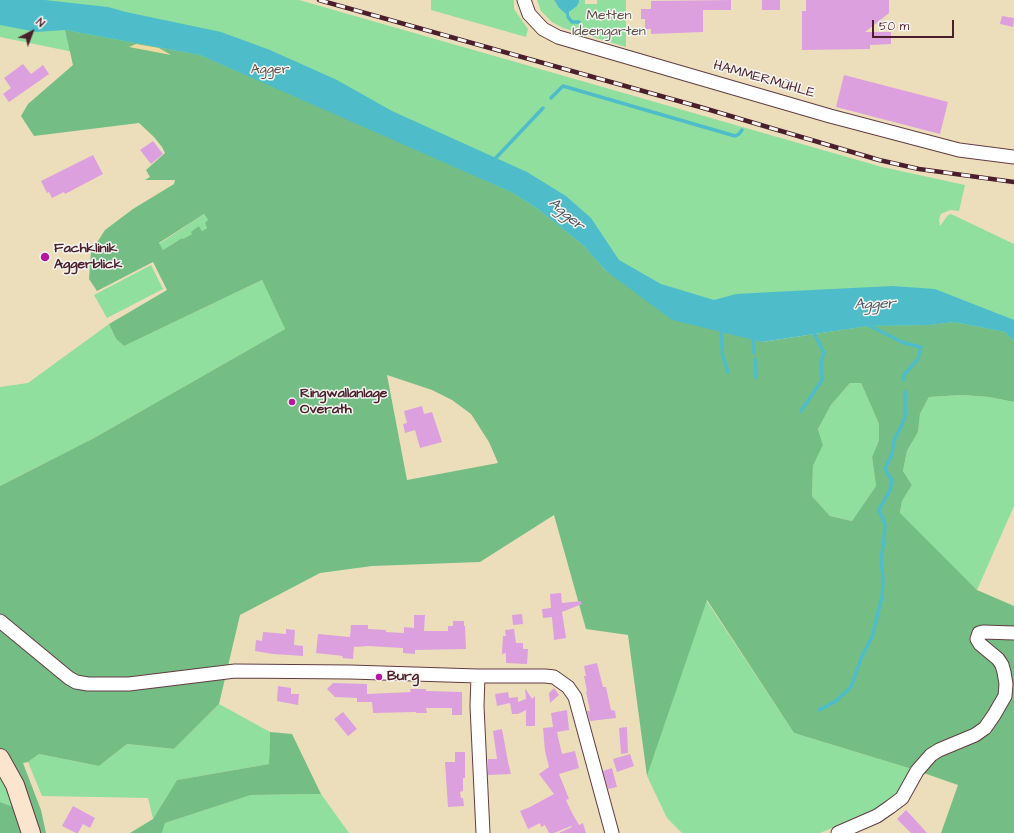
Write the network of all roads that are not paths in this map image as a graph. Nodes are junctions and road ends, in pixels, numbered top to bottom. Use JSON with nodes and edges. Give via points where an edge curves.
{"nodes":[{"id":1,"x":524,"y":0,"type":"edge"},
{"id":2,"x":1014,"y":157,"type":"edge"},
{"id":3,"x":0,"y":621,"type":"edge"},
{"id":4,"x":1014,"y":633,"type":"edge"},
{"id":5,"x":478,"y":676,"type":"junction"},
{"id":6,"x":0,"y":758,"type":"edge"},
{"id":7,"x":31,"y":833,"type":"edge"},
{"id":8,"x":483,"y":833,"type":"edge"},
{"id":9,"x":612,"y":833,"type":"edge"},
{"id":10,"x":838,"y":833,"type":"edge"}],
"edges":[{"from":1,"to":2,"type":"street","name":"HAMMERMÜHLE","via":[[529,14],[538,24],[558,37],[830,116],[959,150]]},
{"from":3,"to":5,"type":"street","via":[[57,669],[76,682],[88,684],[129,684],[235,671]]},
{"from":4,"to":10,"type":"street","via":[[983,632],[977,639],[1002,665],[1006,684],[1005,696],[984,728],[975,735],[931,755],[896,803],[877,816]]},
{"from":5,"to":8,"type":"street"},
{"from":5,"to":9,"type":"street","via":[[554,677],[568,687],[578,707]]},
{"from":6,"to":7,"type":"main road","via":[[15,785]]}]}
